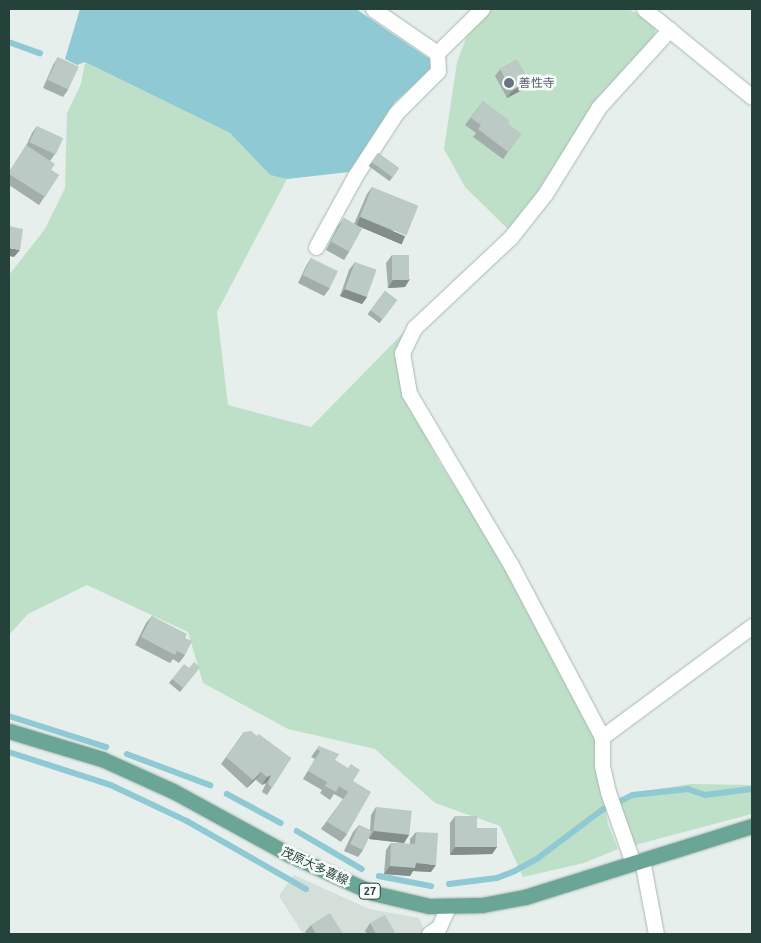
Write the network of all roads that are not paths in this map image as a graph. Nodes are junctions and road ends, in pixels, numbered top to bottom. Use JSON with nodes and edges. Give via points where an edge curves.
{"nodes":[{"id":1,"x":373,"y":9,"type":"edge"},
{"id":2,"x":482,"y":9,"type":"edge"},
{"id":3,"x":644,"y":9,"type":"edge"},
{"id":4,"x":670,"y":29,"type":"junction"},
{"id":5,"x":437,"y":53,"type":"junction"},
{"id":6,"x":752,"y":97,"type":"edge"},
{"id":7,"x":316,"y":247,"type":"dead end"},
{"id":8,"x":752,"y":626,"type":"edge"},
{"id":9,"x":9,"y":731,"type":"edge"},
{"id":10,"x":602,"y":737,"type":"junction"},
{"id":11,"x":752,"y":826,"type":"edge"},
{"id":12,"x":638,"y":862,"type":"junction"},
{"id":13,"x":448,"y":907,"type":"junction"},
{"id":14,"x":429,"y":934,"type":"edge"},
{"id":15,"x":656,"y":934,"type":"edge"}],
"edges":[{"from":1,"to":5,"type":"street"},
{"from":2,"to":5,"type":"street"},
{"from":3,"to":4,"type":"street"},
{"from":4,"to":6,"type":"street"},
{"from":4,"to":10,"type":"street","via":[[599,108],[544,194],[510,238],[414,328],[402,353],[409,393],[511,565]]},
{"from":5,"to":7,"type":"street","via":[[438,71],[396,113],[355,176]]},
{"from":8,"to":10,"type":"street"},
{"from":9,"to":13,"type":"main road","name":"茂原大多喜線","number":"27","via":[[102,759],[173,791],[290,855],[373,892],[410,903]]},
{"from":10,"to":12,"type":"street","via":[[602,764],[608,792],[619,829]]},
{"from":11,"to":12,"type":"main road","name":"茂原大多喜線","number":"27"},
{"from":12,"to":13,"type":"main road","name":"茂原大多喜線","number":"27","via":[[525,897]]},
{"from":12,"to":15,"type":"street"},
{"from":13,"to":14,"type":"street","via":[[439,927]]}]}
